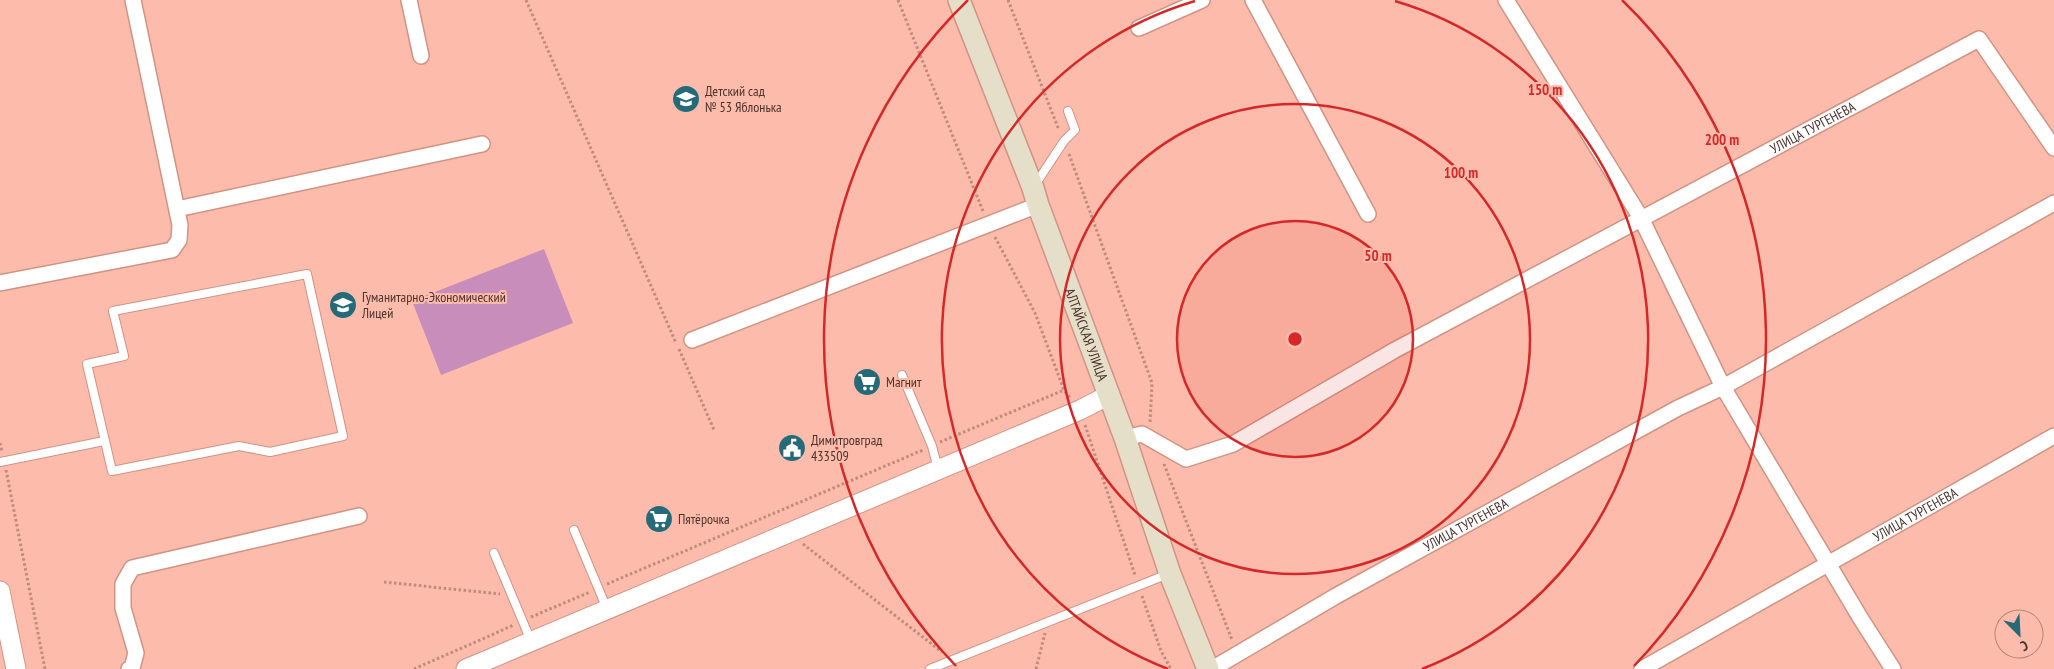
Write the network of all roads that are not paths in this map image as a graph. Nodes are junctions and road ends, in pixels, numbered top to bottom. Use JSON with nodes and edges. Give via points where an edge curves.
{"nodes":[{"id":1,"x":133,"y":0,"type":"edge"},
{"id":2,"x":409,"y":0,"type":"edge"},
{"id":3,"x":959,"y":0,"type":"edge"},
{"id":4,"x":1202,"y":0,"type":"edge"},
{"id":5,"x":1253,"y":0,"type":"edge"},
{"id":6,"x":1506,"y":0,"type":"edge"},
{"id":7,"x":1139,"y":28,"type":"dead end"},
{"id":8,"x":420,"y":56,"type":"dead end"},
{"id":9,"x":1068,"y":111,"type":"dead end"},
{"id":10,"x":482,"y":144,"type":"dead end"},
{"id":11,"x":2054,"y":148,"type":"edge"},
{"id":12,"x":1036,"y":197,"type":"junction"},
{"id":13,"x":2054,"y":202,"type":"edge"},
{"id":14,"x":177,"y":210,"type":"junction"},
{"id":15,"x":1368,"y":214,"type":"dead end"},
{"id":16,"x":1642,"y":218,"type":"junction"},
{"id":17,"x":0,"y":283,"type":"edge"},
{"id":18,"x":692,"y":340,"type":"dead end"},
{"id":19,"x":902,"y":375,"type":"dead end"},
{"id":20,"x":1723,"y":387,"type":"junction"},
{"id":21,"x":1109,"y":395,"type":"junction"},
{"id":22,"x":2054,"y":436,"type":"edge"},
{"id":23,"x":1126,"y":438,"type":"junction"},
{"id":24,"x":104,"y":441,"type":"junction"},
{"id":25,"x":2,"y":462,"type":"edge"},
{"id":26,"x":938,"y":469,"type":"junction"},
{"id":27,"x":359,"y":516,"type":"dead end"},
{"id":28,"x":574,"y":530,"type":"dead end"},
{"id":29,"x":494,"y":553,"type":"dead end"},
{"id":30,"x":1828,"y":563,"type":"junction"},
{"id":31,"x":1170,"y":574,"type":"junction"},
{"id":32,"x":0,"y":591,"type":"edge"},
{"id":33,"x":607,"y":610,"type":"junction"},
{"id":34,"x":532,"y":642,"type":"junction"},
{"id":35,"x":16,"y":669,"type":"edge"},
{"id":36,"x":129,"y":669,"type":"edge"},
{"id":37,"x":466,"y":669,"type":"edge"},
{"id":38,"x":930,"y":669,"type":"edge"},
{"id":39,"x":1208,"y":669,"type":"edge"},
{"id":40,"x":1212,"y":669,"type":"edge"},
{"id":41,"x":1642,"y":669,"type":"edge"},
{"id":42,"x":1894,"y":669,"type":"edge"}],
"edges":[{"from":1,"to":14,"type":"street"},
{"from":2,"to":8,"type":"street"},
{"from":3,"to":12,"type":"main road","name":"АЛТАЙСКАЯ УЛИЦА"},
{"from":4,"to":7,"type":"street"},
{"from":5,"to":15,"type":"street"},
{"from":6,"to":16,"type":"street"},
{"from":9,"to":12,"type":"lane","via":[[1075,130],[1064,140]]},
{"from":10,"to":14,"type":"street"},
{"from":11,"to":16,"type":"street","name":"УЛИЦА ТУРГЕНЕВА","via":[[1978,39]]},
{"from":12,"to":18,"type":"street","via":[[988,225]]},
{"from":12,"to":21,"type":"main road","name":"АЛТАЙСКАЯ УЛИЦА"},
{"from":13,"to":20,"type":"street","name":"УЛИЦА ТУРГЕНЕВА"},
{"from":14,"to":17,"type":"street","via":[[179,240],[172,250]]},
{"from":16,"to":20,"type":"street"},
{"from":16,"to":23,"type":"street","via":[[1395,350],[1233,444],[1186,459],[1142,434]]},
{"from":19,"to":26,"type":"lane","via":[[932,446]]},
{"from":20,"to":30,"type":"street"},
{"from":20,"to":40,"type":"street","name":"УЛИЦА ТУРГЕНЕВА","via":[[1678,408],[1389,567]]},
{"from":21,"to":23,"type":"main road","name":"АЛТАЙСКАЯ УЛИЦА"},
{"from":21,"to":26,"type":"street"},
{"from":22,"to":30,"type":"street","name":"УЛИЦА ТУРГЕНЕВА"},
{"from":23,"to":31,"type":"main road","name":"АЛТАЙСКАЯ УЛИЦА"},
{"from":24,"to":24,"type":"lane","via":[[87,364],[124,356],[113,310],[307,274],[343,436],[270,452],[239,446],[112,471]]},
{"from":24,"to":25,"type":"lane"},
{"from":26,"to":33,"type":"street"},
{"from":27,"to":36,"type":"street","via":[[132,568],[123,592],[123,608],[136,653]]},
{"from":28,"to":33,"type":"lane"},
{"from":29,"to":34,"type":"lane"},
{"from":30,"to":41,"type":"street","name":"УЛИЦА ТУРГЕНЕВА"},
{"from":30,"to":42,"type":"street"},
{"from":31,"to":38,"type":"lane"},
{"from":31,"to":39,"type":"main road","name":"АЛТАЙСКАЯ УЛИЦА"},
{"from":32,"to":35,"type":"street"},
{"from":33,"to":34,"type":"street"},
{"from":34,"to":37,"type":"street"}]}
